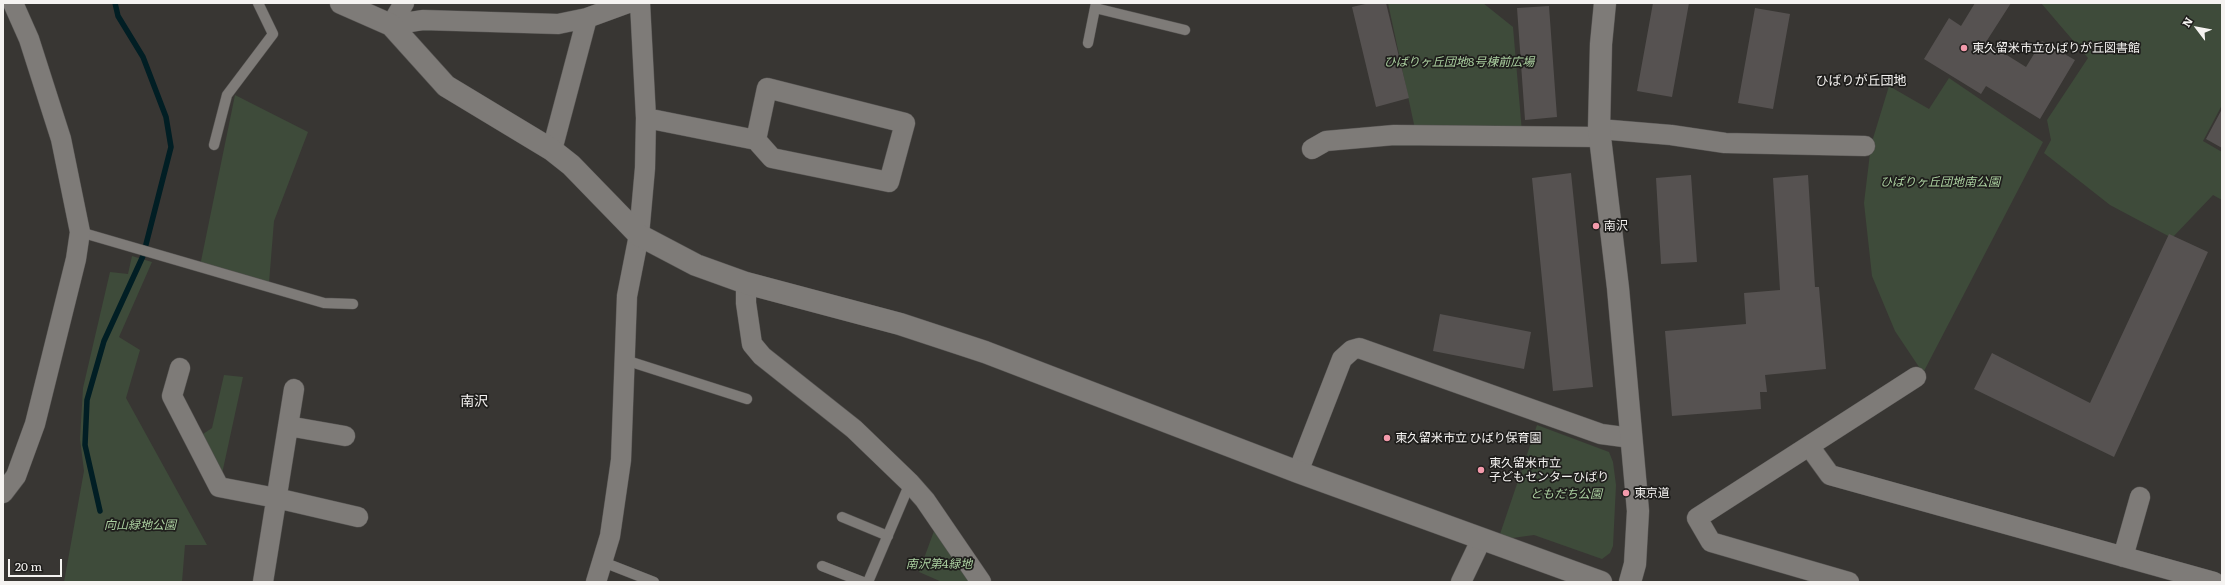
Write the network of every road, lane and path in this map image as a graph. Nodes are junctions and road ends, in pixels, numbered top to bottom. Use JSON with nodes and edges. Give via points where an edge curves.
{"nodes":[{"id":1,"x":13,"y":3,"type":"edge"},
{"id":2,"x":258,"y":3,"type":"edge"},
{"id":3,"x":341,"y":3,"type":"edge"},
{"id":4,"x":404,"y":3,"type":"edge"},
{"id":5,"x":628,"y":3,"type":"edge"},
{"id":6,"x":640,"y":3,"type":"edge"},
{"id":7,"x":1605,"y":3,"type":"edge"},
{"id":8,"x":1096,"y":6,"type":"edge"},
{"id":9,"x":605,"y":8,"type":"edge"},
{"id":10,"x":587,"y":18,"type":"junction"},
{"id":11,"x":391,"y":25,"type":"junction"},
{"id":12,"x":1185,"y":30,"type":"dead end"},
{"id":13,"x":1088,"y":43,"type":"dead end"},
{"id":14,"x":646,"y":118,"type":"junction"},
{"id":15,"x":1599,"y":133,"type":"junction"},
{"id":16,"x":756,"y":140,"type":"junction"},
{"id":17,"x":214,"y":145,"type":"dead end"},
{"id":18,"x":1864,"y":146,"type":"dead end"},
{"id":19,"x":1312,"y":149,"type":"dead end"},
{"id":20,"x":552,"y":150,"type":"junction"},
{"id":21,"x":80,"y":232,"type":"junction"},
{"id":22,"x":639,"y":235,"type":"junction"},
{"id":23,"x":746,"y":283,"type":"junction"},
{"id":24,"x":353,"y":304,"type":"dead end"},
{"id":25,"x":625,"y":360,"type":"junction"},
{"id":26,"x":180,"y":368,"type":"dead end"},
{"id":27,"x":1916,"y":377,"type":"dead end"},
{"id":28,"x":294,"y":389,"type":"dead end"},
{"id":29,"x":747,"y":399,"type":"dead end"},
{"id":30,"x":288,"y":426,"type":"junction"},
{"id":31,"x":345,"y":436,"type":"dead end"},
{"id":32,"x":1631,"y":438,"type":"junction"},
{"id":33,"x":1809,"y":446,"type":"junction"},
{"id":34,"x":1298,"y":472,"type":"junction"},
{"id":35,"x":910,"y":483,"type":"junction"},
{"id":36,"x":3,"y":493,"type":"edge"},
{"id":37,"x":2140,"y":497,"type":"dead end"},
{"id":38,"x":276,"y":498,"type":"junction"},
{"id":39,"x":358,"y":517,"type":"dead end"},
{"id":40,"x":842,"y":517,"type":"dead end"},
{"id":41,"x":888,"y":536,"type":"junction"},
{"id":42,"x":1481,"y":540,"type":"junction"},
{"id":43,"x":2122,"y":557,"type":"junction"},
{"id":44,"x":603,"y":562,"type":"junction"},
{"id":45,"x":822,"y":566,"type":"dead end"},
{"id":46,"x":1562,"y":576,"type":"edge"},
{"id":47,"x":263,"y":582,"type":"edge"},
{"id":48,"x":596,"y":582,"type":"edge"},
{"id":49,"x":654,"y":582,"type":"edge"},
{"id":50,"x":863,"y":582,"type":"edge"},
{"id":51,"x":868,"y":582,"type":"edge"},
{"id":52,"x":980,"y":582,"type":"edge"},
{"id":53,"x":1460,"y":582,"type":"edge"},
{"id":54,"x":1601,"y":582,"type":"edge"},
{"id":55,"x":1630,"y":582,"type":"edge"},
{"id":56,"x":1849,"y":582,"type":"edge"},
{"id":57,"x":2214,"y":582,"type":"edge"}],
"edges":[{"from":1,"to":21,"type":"street","via":[[29,39],[60,139]]},
{"from":2,"to":17,"type":"lane","via":[[272,34],[228,95]]},
{"from":3,"to":11,"type":"street"},
{"from":4,"to":11,"type":"street"},
{"from":5,"to":9,"type":"street"},
{"from":6,"to":14,"type":"street"},
{"from":7,"to":15,"type":"street","via":[[1601,44]]},
{"from":8,"to":12,"type":"lane"},
{"from":8,"to":13,"type":"lane"},
{"from":9,"to":10,"type":"street"},
{"from":10,"to":11,"type":"street","via":[[558,24],[423,20]]},
{"from":10,"to":20,"type":"street"},
{"from":11,"to":20,"type":"street","via":[[446,86]]},
{"from":14,"to":16,"type":"street"},
{"from":14,"to":22,"type":"street"},
{"from":15,"to":18,"type":"street","via":[[1671,135],[1725,143]]},
{"from":15,"to":19,"type":"street","via":[[1394,134],[1326,141]]},
{"from":15,"to":32,"type":"street","via":[[1618,288]]},
{"from":16,"to":16,"type":"street","via":[[767,88],[905,123],[889,182],[772,158]]},
{"from":20,"to":22,"type":"street","via":[[571,165]]},
{"from":21,"to":24,"type":"lane","via":[[324,303]]},
{"from":21,"to":36,"type":"street","via":[[76,259],[35,424],[16,476]]},
{"from":22,"to":23,"type":"street","via":[[696,265]]},
{"from":22,"to":25,"type":"street","via":[[627,296]]},
{"from":23,"to":34,"type":"street","via":[[900,324],[946,339]]},
{"from":23,"to":35,"type":"street","via":[[752,344],[762,356],[854,429]]},
{"from":25,"to":29,"type":"lane"},
{"from":25,"to":44,"type":"street","via":[[621,460],[610,536]]},
{"from":26,"to":38,"type":"street","via":[[172,396],[219,487]]},
{"from":27,"to":33,"type":"street"},
{"from":28,"to":30,"type":"street"},
{"from":30,"to":31,"type":"street"},
{"from":30,"to":38,"type":"street"},
{"from":32,"to":34,"type":"street","via":[[1601,434],[1360,348],[1352,350],[1342,358]]},
{"from":32,"to":55,"type":"street","via":[[1638,517],[1635,564]]},
{"from":33,"to":43,"type":"street","via":[[1830,476]]},
{"from":33,"to":56,"type":"street","via":[[1697,518],[1711,542]]},
{"from":34,"to":42,"type":"street"},
{"from":35,"to":41,"type":"lane"},
{"from":35,"to":52,"type":"street","via":[[925,500]]},
{"from":37,"to":43,"type":"street"},
{"from":38,"to":39,"type":"street"},
{"from":38,"to":47,"type":"street"},
{"from":40,"to":41,"type":"lane"},
{"from":41,"to":51,"type":"lane"},
{"from":42,"to":46,"type":"street"},
{"from":42,"to":53,"type":"street"},
{"from":43,"to":57,"type":"street"},
{"from":44,"to":48,"type":"street"},
{"from":44,"to":49,"type":"lane"},
{"from":45,"to":50,"type":"lane"},
{"from":46,"to":54,"type":"street"}]}
